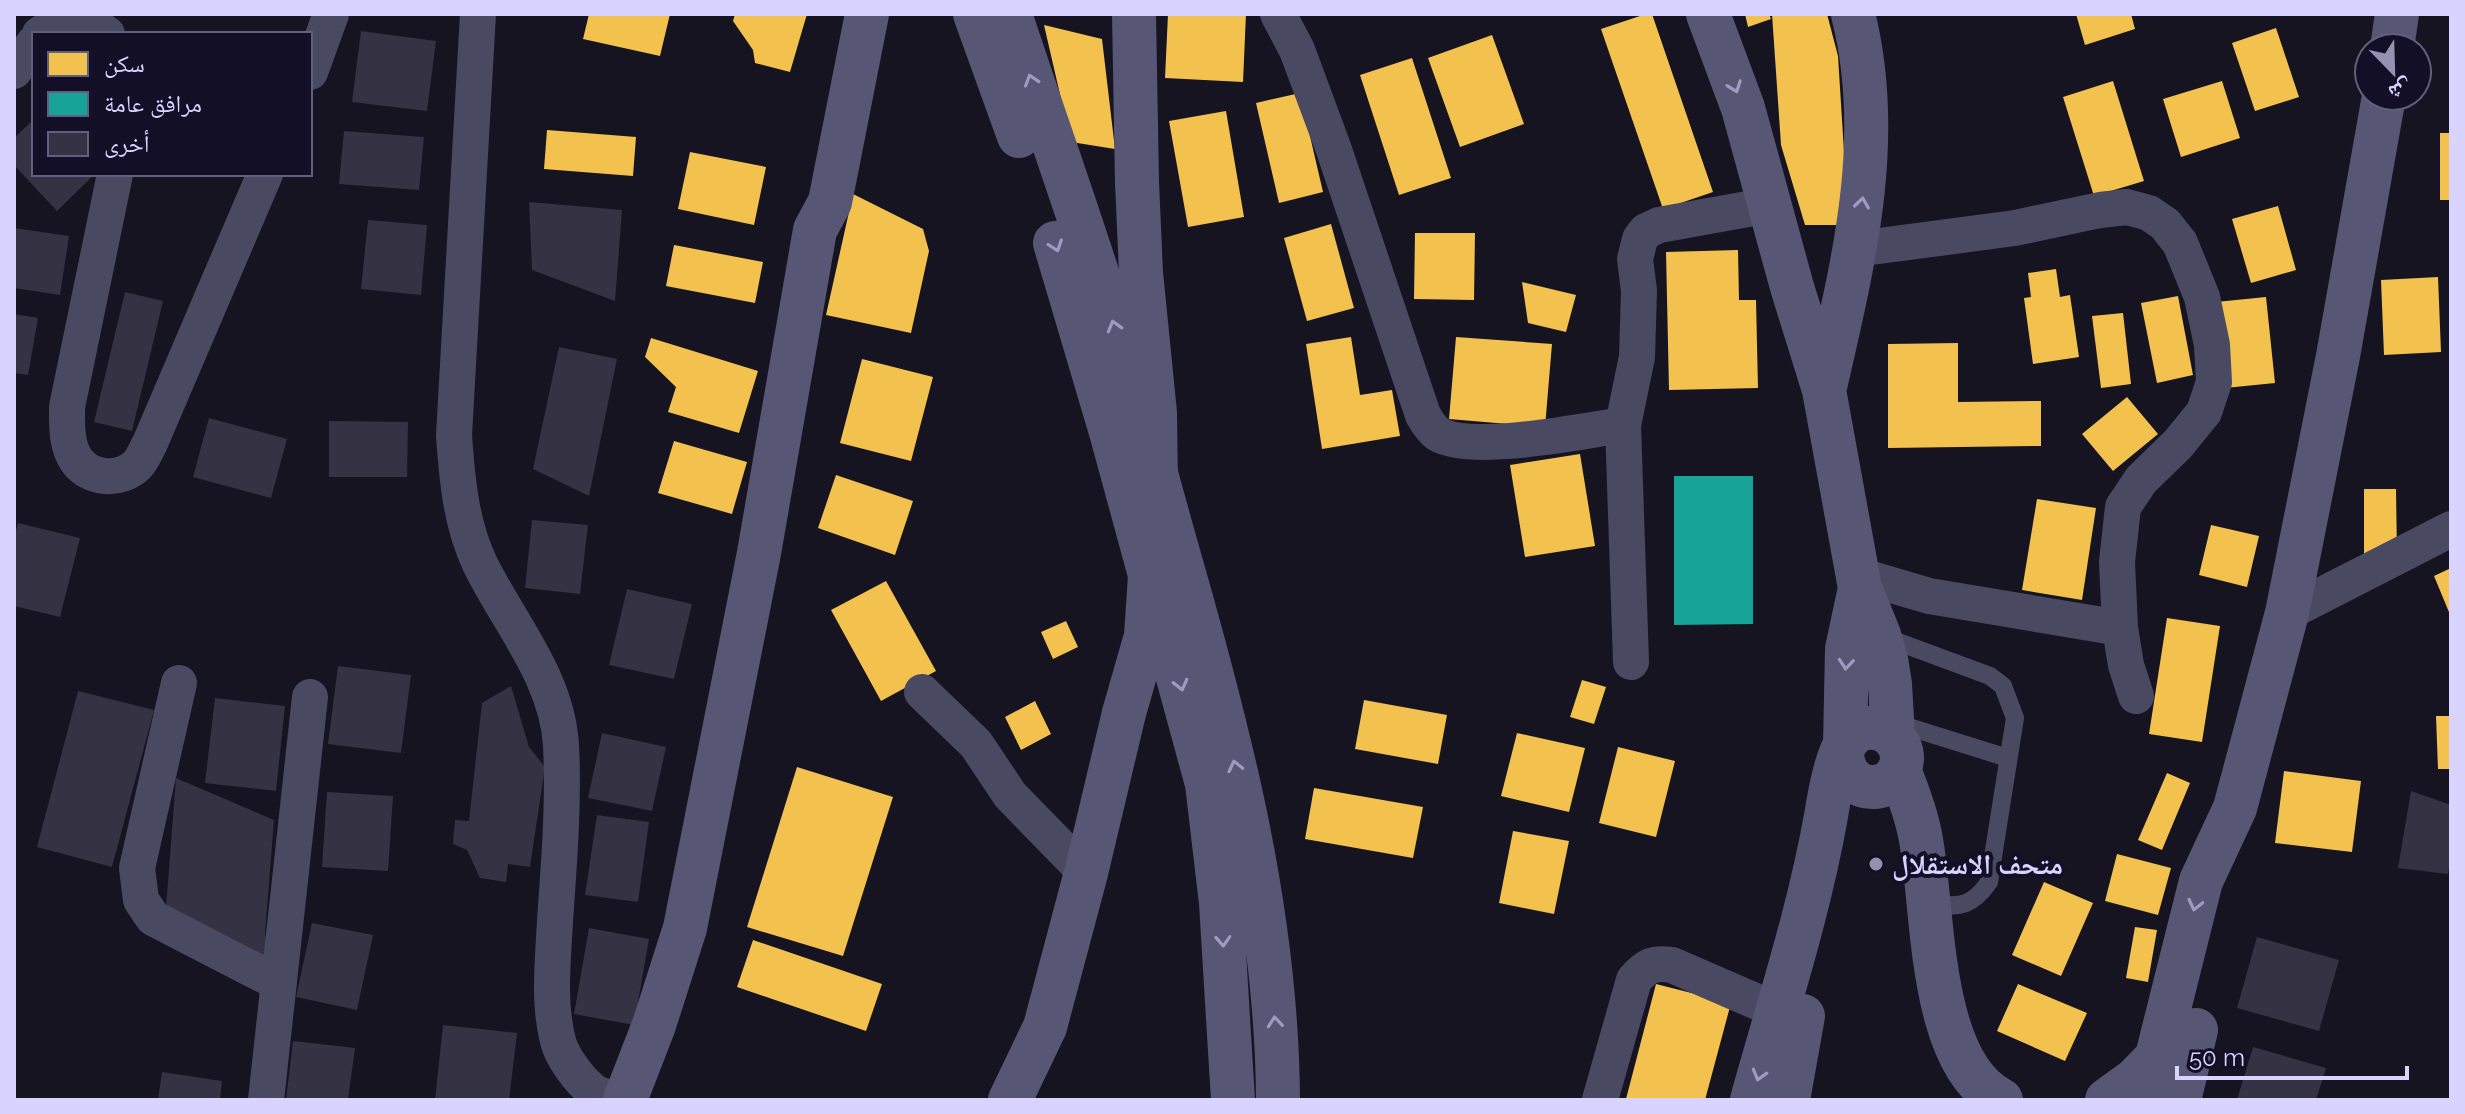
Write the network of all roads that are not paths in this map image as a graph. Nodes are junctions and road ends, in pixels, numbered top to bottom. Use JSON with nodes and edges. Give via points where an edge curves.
{"nodes":[{"id":1,"x":331,"y":14,"type":"edge"},
{"id":2,"x":478,"y":14,"type":"edge"},
{"id":3,"x":838,"y":14,"type":"edge"},
{"id":4,"x":867,"y":14,"type":"edge"},
{"id":5,"x":975,"y":14,"type":"edge"},
{"id":6,"x":1010,"y":14,"type":"edge"},
{"id":7,"x":1134,"y":14,"type":"edge"},
{"id":8,"x":1278,"y":14,"type":"edge"},
{"id":9,"x":1708,"y":14,"type":"edge"},
{"id":10,"x":1853,"y":14,"type":"edge"},
{"id":11,"x":44,"y":32,"type":"edge"},
{"id":12,"x":104,"y":32,"type":"edge"},
{"id":13,"x":32,"y":46,"type":"edge"},
{"id":14,"x":312,"y":66,"type":"edge"},
{"id":15,"x":14,"y":71,"type":"edge"},
{"id":16,"x":2381,"y":112,"type":"edge"},
{"id":17,"x":115,"y":176,"type":"edge"},
{"id":18,"x":264,"y":176,"type":"edge"},
{"id":19,"x":1770,"y":205,"type":"junction"},
{"id":20,"x":815,"y":230,"type":"junction"},
{"id":21,"x":1852,"y":267,"type":"junction"},
{"id":22,"x":1792,"y":287,"type":"junction"},
{"id":23,"x":1824,"y":390,"type":"junction"},
{"id":24,"x":1623,"y":425,"type":"junction"},
{"id":25,"x":2451,"y":529,"type":"edge"},
{"id":26,"x":1859,"y":581,"type":"junction"},
{"id":27,"x":2287,"y":613,"type":"junction"},
{"id":28,"x":2120,"y":628,"type":"junction"},
{"id":29,"x":1879,"y":635,"type":"junction"},
{"id":30,"x":1631,"y":662,"type":"dead end"},
{"id":31,"x":179,"y":683,"type":"dead end"},
{"id":32,"x":922,"y":692,"type":"dead end"},
{"id":33,"x":2136,"y":696,"type":"dead end"},
{"id":34,"x":310,"y":697,"type":"dead end"},
{"id":35,"x":1843,"y":750,"type":"junction"},
{"id":36,"x":2008,"y":758,"type":"junction"},
{"id":37,"x":1888,"y":760,"type":"junction"},
{"id":38,"x":2235,"y":808,"type":"junction"},
{"id":39,"x":1086,"y":873,"type":"junction"},
{"id":40,"x":1930,"y":905,"type":"junction"},
{"id":41,"x":279,"y":983,"type":"junction"},
{"id":42,"x":1778,"y":1011,"type":"junction"},
{"id":43,"x":2159,"y":1055,"type":"junction"},
{"id":44,"x":1013,"y":1098,"type":"edge"},
{"id":45,"x":266,"y":1100,"type":"edge"},
{"id":46,"x":615,"y":1100,"type":"edge"},
{"id":47,"x":625,"y":1100,"type":"edge"},
{"id":48,"x":1233,"y":1100,"type":"edge"},
{"id":49,"x":1278,"y":1100,"type":"edge"},
{"id":50,"x":1600,"y":1100,"type":"edge"},
{"id":51,"x":1752,"y":1100,"type":"edge"},
{"id":52,"x":1788,"y":1100,"type":"edge"},
{"id":53,"x":1961,"y":1100,"type":"edge"},
{"id":54,"x":2001,"y":1100,"type":"edge"},
{"id":55,"x":2107,"y":1100,"type":"edge"},
{"id":56,"x":2146,"y":1100,"type":"edge"},
{"id":57,"x":2179,"y":1100,"type":"edge"}],
"edges":[{"from":1,"to":14,"type":"street"},
{"from":2,"to":46,"type":"street","via":[[454,435],[458,487],[480,563],[535,661],[561,742],[551,1004],[559,1044],[593,1091]]},
{"from":3,"to":20,"type":"street","via":[[809,203]]},
{"from":4,"to":20,"type":"street","via":[[830,202]]},
{"from":5,"to":48,"type":"street","one_way":true,"via":[[1061,261],[1207,784],[1221,903]]},
{"from":49,"to":6,"type":"street","one_way":true,"via":[[1265,912],[1217,688],[1111,317]]},
{"from":7,"to":39,"type":"street","bridge":true,"via":[[1141,273],[1155,413],[1156,486],[1146,636]]},
{"from":8,"to":24,"type":"street","via":[[1333,147],[1423,415],[1436,433],[1480,444]]},
{"from":9,"to":19,"type":"street","one_way":true,"via":[[1743,108]]},
{"from":21,"to":10,"type":"street","one_way":true,"via":[[1866,177],[1868,115]]},
{"from":11,"to":12,"type":"street","via":[[63,21],[91,22]]},
{"from":13,"to":15,"type":"street"},
{"from":16,"to":27,"type":"street"},
{"from":17,"to":18,"type":"street","via":[[67,407],[68,438],[77,462],[94,475],[118,477],[137,465],[150,443]]},
{"from":19,"to":22,"type":"street"},
{"from":19,"to":24,"type":"street","via":[[1659,225],[1640,239],[1635,259],[1637,357]]},
{"from":20,"to":47,"type":"street","via":[[759,553],[685,928]]},
{"from":21,"to":22,"type":"street","via":[[1836,291],[1809,293]]},
{"from":21,"to":23,"type":"street"},
{"from":21,"to":28,"type":"street","via":[[2127,207],[2149,213],[2180,243],[2202,297],[2214,382],[2204,412],[2123,507],[2117,562]]},
{"from":22,"to":23,"type":"street"},
{"from":23,"to":26,"type":"street"},
{"from":24,"to":30,"type":"street"},
{"from":25,"to":27,"type":"street"},
{"from":26,"to":28,"type":"street"},
{"from":26,"to":29,"type":"street"},
{"from":26,"to":35,"type":"street","one_way":true,"via":[[1847,649]]},
{"from":27,"to":38,"type":"street"},
{"from":28,"to":33,"type":"street"},
{"from":29,"to":36,"type":"lane","via":[[1990,676],[2003,686],[2015,718]]},
{"from":29,"to":37,"type":"street","via":[[1890,684]]},
{"from":31,"to":41,"type":"street","via":[[137,868],[141,900],[153,918]]},
{"from":32,"to":39,"type":"street","via":[[976,744],[1010,795]]},
{"from":34,"to":41,"type":"street"},
{"from":35,"to":37,"type":"street","via":[[1843,767],[1859,785]]},
{"from":35,"to":42,"type":"street"},
{"from":36,"to":37,"type":"lane"},
{"from":36,"to":40,"type":"lane","via":[[1989,882],[1971,902]]},
{"from":37,"to":40,"type":"street","via":[[1921,836]]},
{"from":37,"to":52,"type":"street","via":[[1845,832]]},
{"from":37,"to":53,"type":"street","via":[[1904,849],[1922,1021],[1933,1056]]},
{"from":38,"to":43,"type":"street","one_way":true,"via":[[2201,881]]},
{"from":38,"to":57,"type":"street","via":[[2229,891]]},
{"from":39,"to":44,"type":"street","via":[[1045,1027]]},
{"from":40,"to":54,"type":"street","via":[[1948,1029],[1975,1077]]},
{"from":41,"to":45,"type":"street"},
{"from":42,"to":50,"type":"street","via":[[1672,965],[1648,966],[1634,980]]},
{"from":42,"to":51,"type":"street","one_way":true},
{"from":43,"to":55,"type":"street"},
{"from":43,"to":56,"type":"street"}]}
